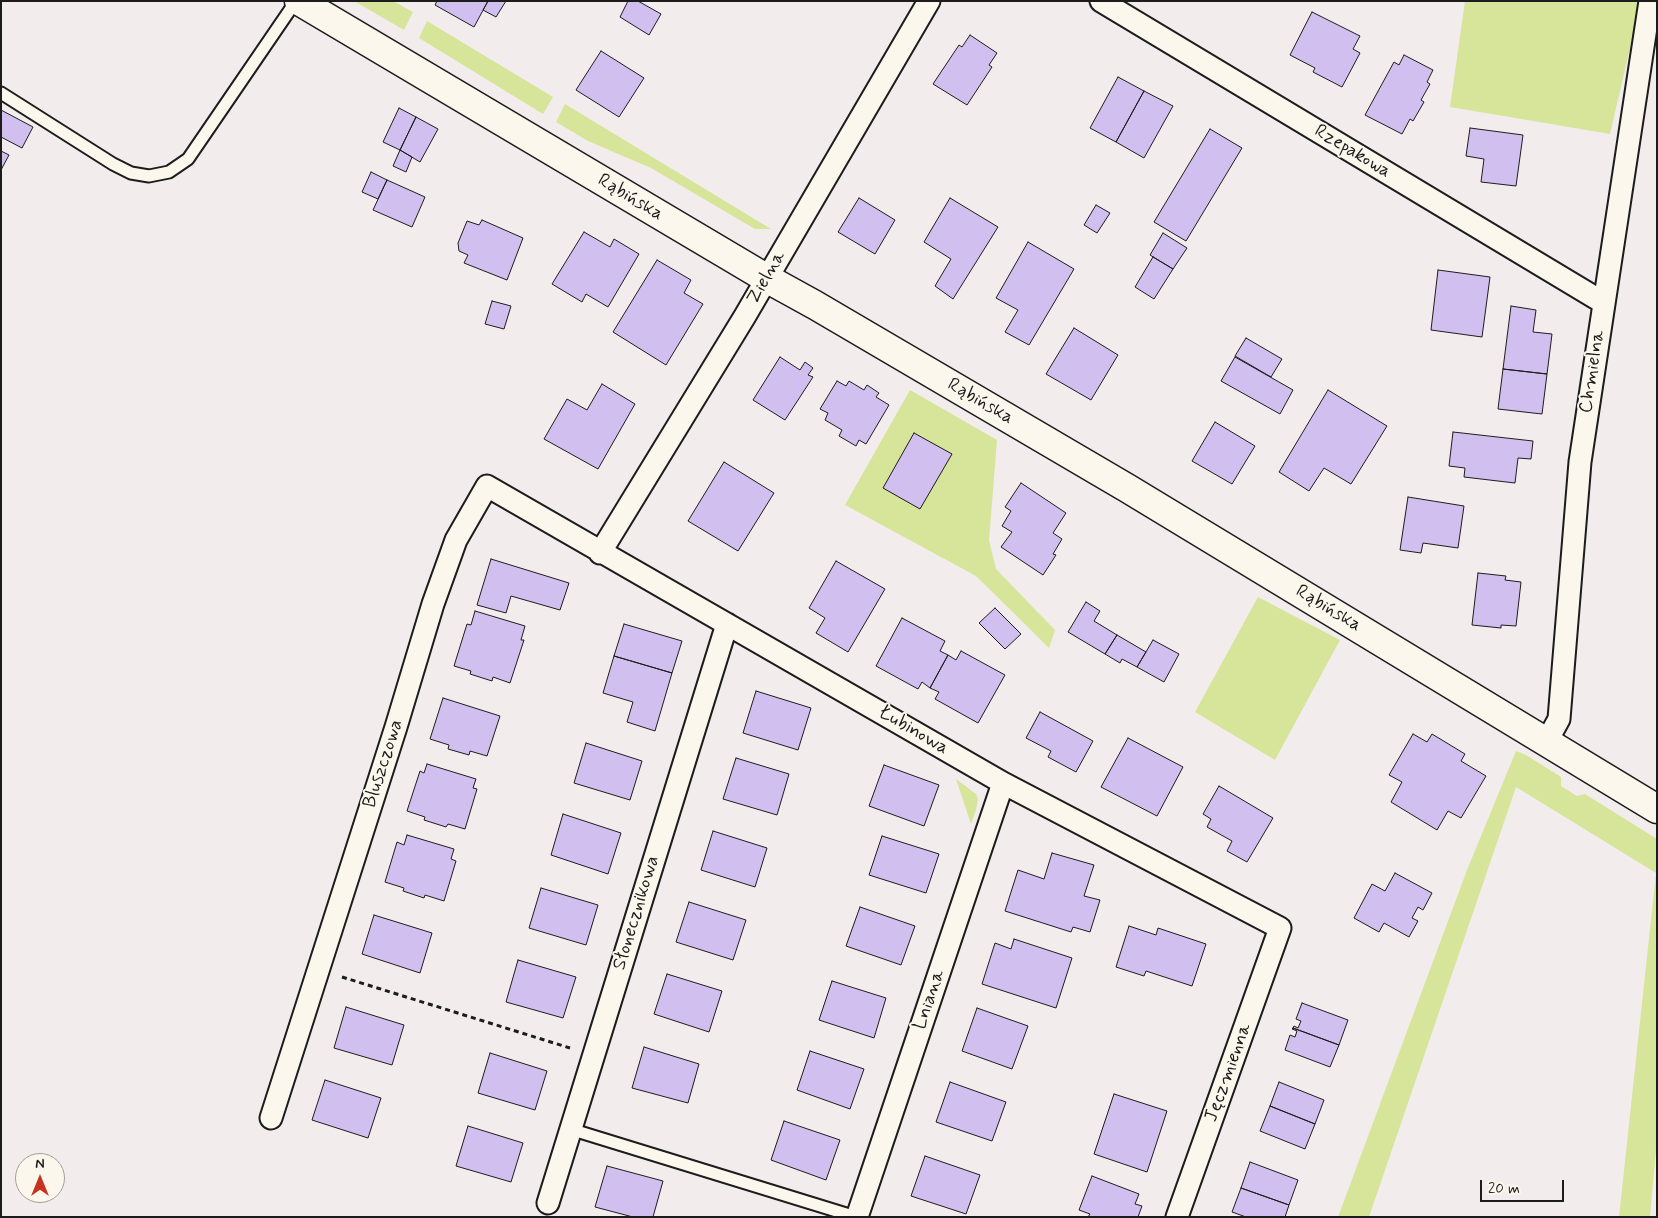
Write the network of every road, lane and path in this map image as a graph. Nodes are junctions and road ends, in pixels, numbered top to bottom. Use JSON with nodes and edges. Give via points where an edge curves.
{"nodes":[{"id":1,"x":298,"y":1,"type":"edge"},
{"id":2,"x":929,"y":1,"type":"edge"},
{"id":3,"x":1101,"y":1,"type":"edge"},
{"id":4,"x":1650,"y":1,"type":"edge"},
{"id":5,"x":1,"y":94,"type":"edge"},
{"id":6,"x":766,"y":278,"type":"junction"},
{"id":7,"x":1604,"y":303,"type":"junction"},
{"id":8,"x":551,"y":524,"type":"joint"},
{"id":9,"x":600,"y":553,"type":"junction"},
{"id":10,"x":727,"y":624,"type":"junction"},
{"id":11,"x":1547,"y":741,"type":"junction"},
{"id":12,"x":1003,"y":783,"type":"junction"},
{"id":13,"x":1657,"y":809,"type":"edge"},
{"id":14,"x":1280,"y":928,"type":"joint"},
{"id":15,"x":318,"y":970,"type":"junction"},
{"id":16,"x":593,"y":1055,"type":"junction"},
{"id":17,"x":271,"y":1118,"type":"dead end"},
{"id":18,"x":570,"y":1129,"type":"junction"},
{"id":19,"x":548,"y":1204,"type":"dead end"},
{"id":20,"x":857,"y":1217,"type":"edge"},
{"id":21,"x":1177,"y":1217,"type":"edge"}],
"edges":[{"from":1,"to":5,"type":"lane","via":[[188,159],[169,172],[149,176],[131,173]]},
{"from":1,"to":6,"type":"street","name":"Rąbińska"},
{"from":2,"to":6,"type":"street","name":"Zielna"},
{"from":3,"to":7,"type":"street","name":"Rzepakowa"},
{"from":4,"to":7,"type":"street","name":"Chmielna"},
{"from":6,"to":9,"type":"street","name":"Zielna"},
{"from":6,"to":11,"type":"street","name":"Rąbińska","via":[[1118,483]]},
{"from":7,"to":11,"type":"street","name":"Chmielna","via":[[1580,462],[1559,719]]},
{"from":8,"to":9,"type":"street","name":"Łubinowa"},
{"from":8,"to":15,"type":"street","name":"Bluszczowa","via":[[487,486],[456,540],[432,604]]},
{"from":9,"to":10,"type":"street","name":"Łubinowa"},
{"from":10,"to":12,"type":"street","name":"Łubinowa"},
{"from":10,"to":16,"type":"street","name":"Słonecznikowa"},
{"from":11,"to":13,"type":"street","name":"Rąbińska"},
{"from":12,"to":14,"type":"street","name":"Łubinowa"},
{"from":12,"to":20,"type":"street","name":"Lniana"},
{"from":14,"to":21,"type":"street","name":"Jęczmienna"},
{"from":15,"to":16,"type":"path"},
{"from":15,"to":17,"type":"street","name":"Bluszczowa"},
{"from":16,"to":18,"type":"street","name":"Słonecznikowa"},
{"from":18,"to":19,"type":"street","name":"Słonecznikowa"},
{"from":18,"to":20,"type":"lane"}]}
